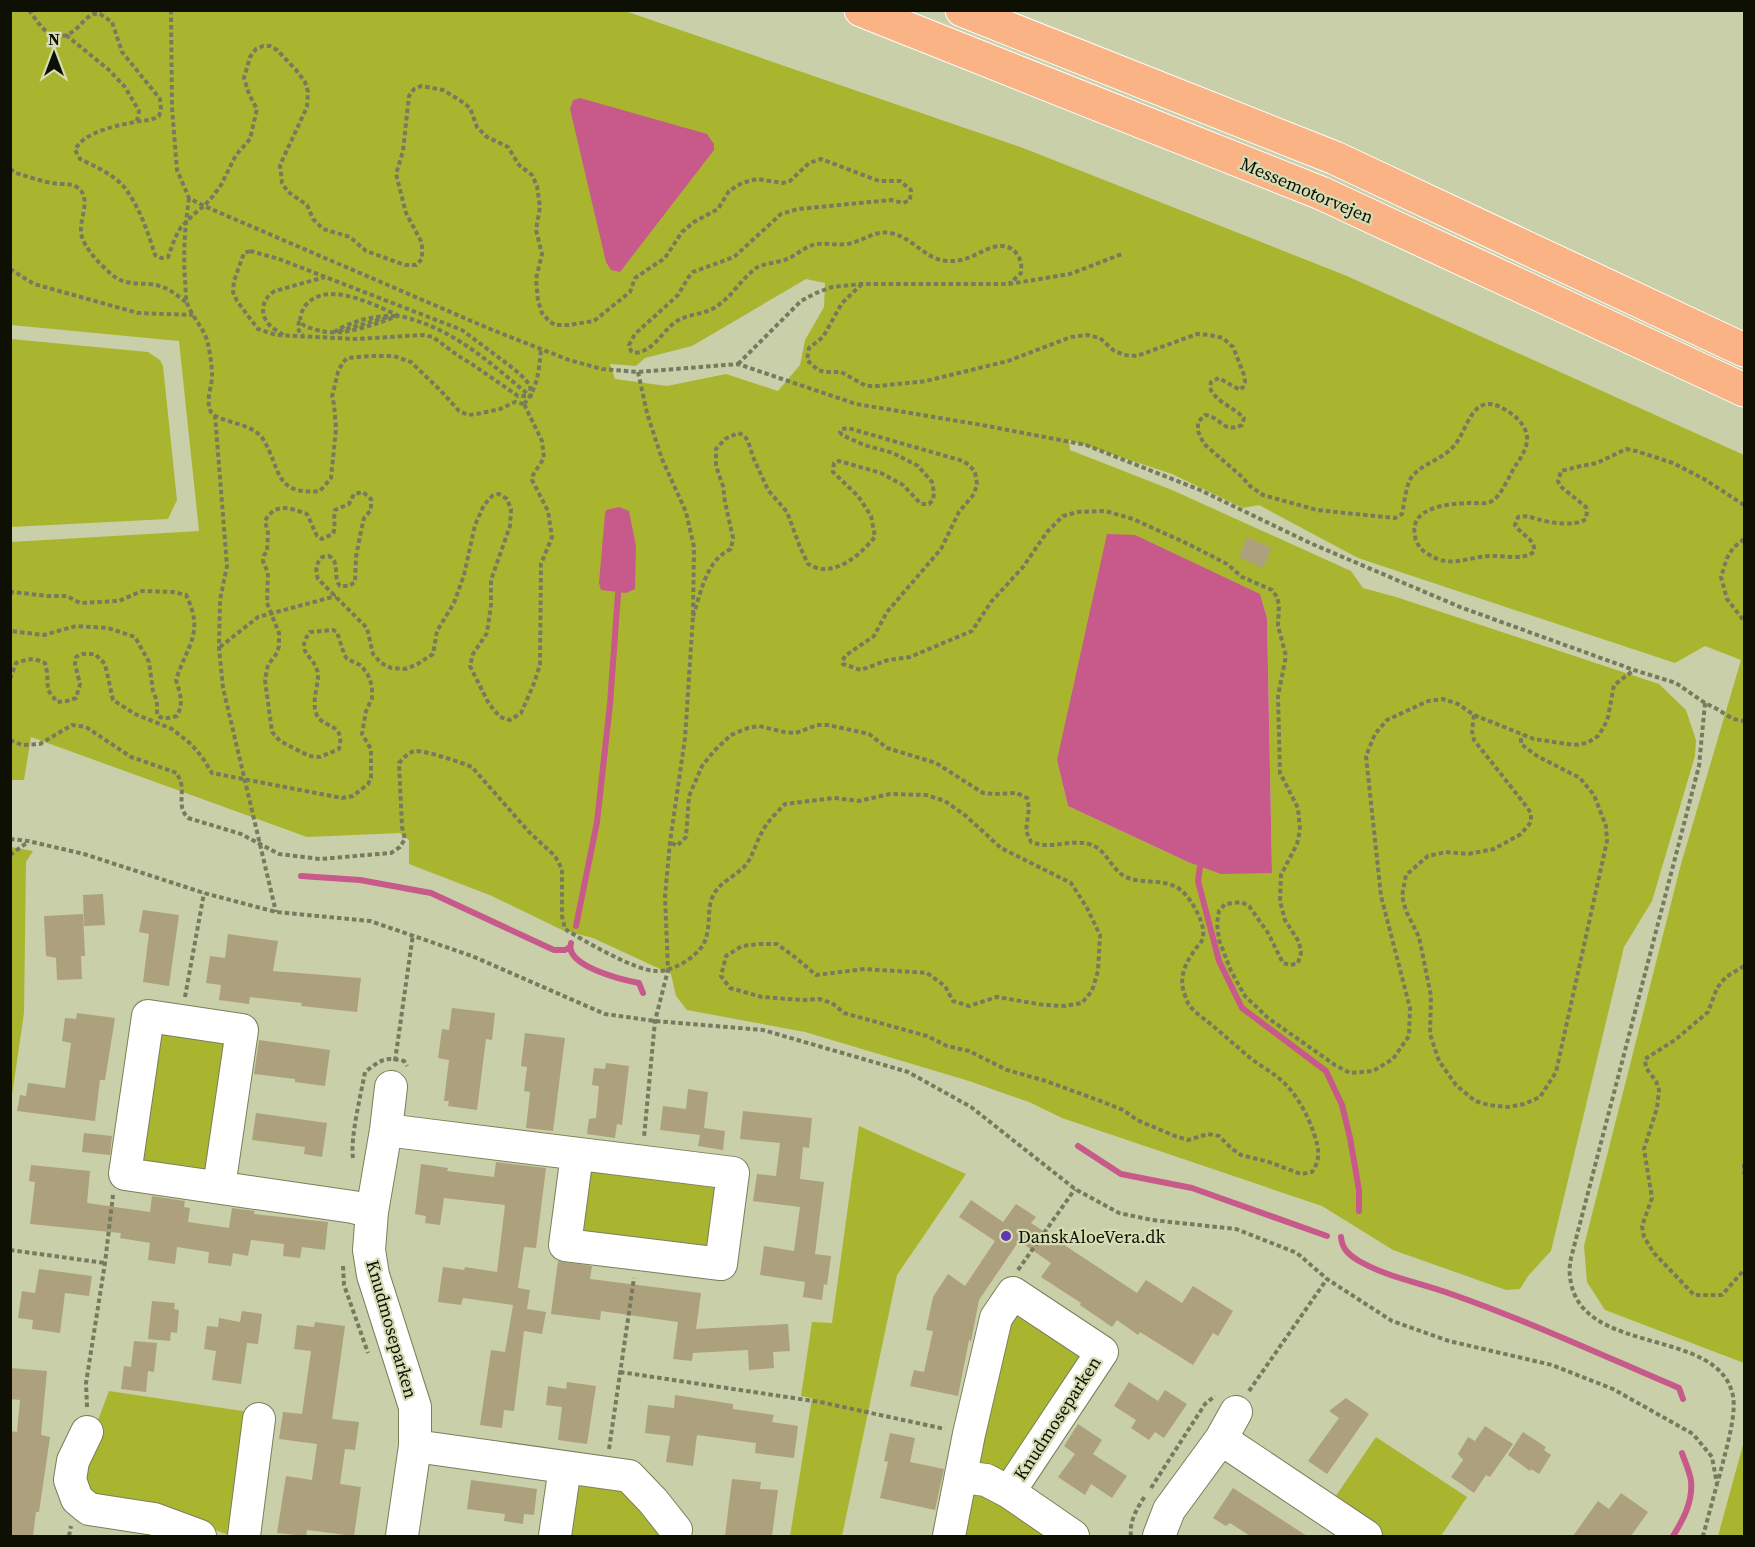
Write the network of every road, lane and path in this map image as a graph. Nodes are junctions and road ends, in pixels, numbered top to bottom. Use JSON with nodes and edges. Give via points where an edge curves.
{"nodes":[{"id":1,"x":29,"y":10,"type":"edge"},
{"id":2,"x":171,"y":10,"type":"edge"},
{"id":3,"x":861,"y":10,"type":"edge"},
{"id":4,"x":962,"y":10,"type":"edge"},
{"id":5,"x":66,"y":35,"type":"junction"},
{"id":6,"x":137,"y":121,"type":"junction"},
{"id":7,"x":10,"y":169,"type":"edge"},
{"id":8,"x":189,"y":198,"type":"junction"},
{"id":9,"x":204,"y":206,"type":"junction"},
{"id":10,"x":185,"y":222,"type":"junction"},
{"id":11,"x":1122,"y":254,"type":"dead end"},
{"id":12,"x":10,"y":269,"type":"edge"},
{"id":13,"x":325,"y":277,"type":"junction"},
{"id":14,"x":862,"y":284,"type":"junction"},
{"id":15,"x":1009,"y":285,"type":"junction"},
{"id":16,"x":187,"y":302,"type":"junction"},
{"id":17,"x":194,"y":315,"type":"junction"},
{"id":18,"x":300,"y":315,"type":"junction"},
{"id":19,"x":399,"y":316,"type":"junction"},
{"id":20,"x":284,"y":335,"type":"junction"},
{"id":21,"x":306,"y":336,"type":"junction"},
{"id":22,"x":541,"y":349,"type":"junction"},
{"id":23,"x":1744,"y":350,"type":"edge"},
{"id":24,"x":738,"y":364,"type":"junction"},
{"id":25,"x":638,"y":372,"type":"junction"},
{"id":26,"x":1744,"y":390,"type":"edge"},
{"id":27,"x":531,"y":396,"type":"junction"},
{"id":28,"x":524,"y":404,"type":"junction"},
{"id":29,"x":215,"y":415,"type":"junction"},
{"id":30,"x":1744,"y":506,"type":"edge"},
{"id":31,"x":1744,"y":539,"type":"edge"},
{"id":32,"x":10,"y":594,"type":"edge"},
{"id":33,"x":336,"y":596,"type":"junction"},
{"id":34,"x":270,"y":613,"type":"junction"},
{"id":35,"x":693,"y":616,"type":"junction"},
{"id":36,"x":1744,"y":621,"type":"edge"},
{"id":37,"x":10,"y":631,"type":"edge"},
{"id":38,"x":219,"y":648,"type":"junction"},
{"id":39,"x":1634,"y":670,"type":"junction"},
{"id":40,"x":10,"y":679,"type":"edge"},
{"id":41,"x":1705,"y":703,"type":"junction"},
{"id":42,"x":1474,"y":715,"type":"junction"},
{"id":43,"x":1744,"y":721,"type":"edge"},
{"id":44,"x":1523,"y":735,"type":"junction"},
{"id":45,"x":10,"y":740,"type":"edge"},
{"id":46,"x":245,"y":780,"type":"junction"},
{"id":47,"x":10,"y":839,"type":"edge"},
{"id":48,"x":28,"y":841,"type":"junction"},
{"id":49,"x":670,"y":842,"type":"junction"},
{"id":50,"x":259,"y":845,"type":"junction"},
{"id":51,"x":10,"y":855,"type":"edge"},
{"id":52,"x":204,"y":893,"type":"junction"},
{"id":53,"x":276,"y":912,"type":"junction"},
{"id":54,"x":413,"y":934,"type":"junction"},
{"id":55,"x":1744,"y":966,"type":"edge"},
{"id":56,"x":668,"y":970,"type":"junction"},
{"id":57,"x":181,"y":1021,"type":"junction"},
{"id":58,"x":655,"y":1021,"type":"junction"},
{"id":59,"x":398,"y":1072,"type":"joint"},
{"id":60,"x":386,"y":1130,"type":"junction"},
{"id":61,"x":577,"y":1154,"type":"junction"},
{"id":62,"x":641,"y":1162,"type":"junction"},
{"id":63,"x":1744,"y":1164,"type":"edge"},
{"id":64,"x":125,"y":1174,"type":"junction"},
{"id":65,"x":1744,"y":1174,"type":"edge"},
{"id":66,"x":219,"y":1187,"type":"junction"},
{"id":67,"x":1075,"y":1189,"type":"junction"},
{"id":68,"x":372,"y":1212,"type":"junction"},
{"id":69,"x":10,"y":1250,"type":"edge"},
{"id":70,"x":638,"y":1254,"type":"junction"},
{"id":71,"x":105,"y":1263,"type":"junction"},
{"id":72,"x":1744,"y":1270,"type":"edge"},
{"id":73,"x":1327,"y":1279,"type":"junction"},
{"id":74,"x":1013,"y":1293,"type":"junction"},
{"id":75,"x":621,"y":1372,"type":"junction"},
{"id":76,"x":1236,"y":1413,"type":"joint"},
{"id":77,"x":259,"y":1419,"type":"dead end"},
{"id":78,"x":87,"y":1432,"type":"joint"},
{"id":79,"x":969,"y":1434,"type":"junction"},
{"id":80,"x":1221,"y":1439,"type":"junction"},
{"id":81,"x":415,"y":1446,"type":"junction"},
{"id":82,"x":564,"y":1467,"type":"junction"},
{"id":83,"x":605,"y":1473,"type":"junction"},
{"id":84,"x":962,"y":1477,"type":"junction"},
{"id":85,"x":1717,"y":1484,"type":"junction"},
{"id":86,"x":1009,"y":1492,"type":"junction"},
{"id":87,"x":676,"y":1530,"type":"dead end"},
{"id":88,"x":200,"y":1536,"type":"edge"},
{"id":89,"x":243,"y":1536,"type":"edge"},
{"id":90,"x":402,"y":1536,"type":"edge"},
{"id":91,"x":555,"y":1536,"type":"edge"},
{"id":92,"x":949,"y":1536,"type":"edge"},
{"id":93,"x":1073,"y":1536,"type":"edge"},
{"id":94,"x":1159,"y":1536,"type":"edge"},
{"id":95,"x":1366,"y":1536,"type":"edge"},
{"id":96,"x":1703,"y":1536,"type":"edge"}],
"edges":[{"from":1,"to":5,"type":"path","via":[[44,32]]},
{"from":2,"to":8,"type":"path","via":[[177,170]]},
{"from":3,"to":26,"type":"highway","name":"Messemotorvejen","via":[[1321,193]]},
{"from":4,"to":23,"type":"highway","name":"Messemotorvejen","via":[[1335,158]]},
{"from":5,"to":6,"type":"path","via":[[125,87],[139,111]]},
{"from":5,"to":6,"type":"path","via":[[93,14],[112,22],[122,52],[160,99],[159,116]]},
{"from":6,"to":10,"type":"path","via":[[81,140],[75,150],[77,157],[123,186],[156,255],[168,257]]},
{"from":7,"to":16,"type":"path","via":[[53,184],[77,187],[85,202],[81,234],[100,264],[127,283],[162,287]]},
{"from":8,"to":9,"type":"path"},
{"from":8,"to":10,"type":"path"},
{"from":9,"to":10,"type":"path"},
{"from":9,"to":15,"type":"path","via":[[250,139],[257,109],[243,78],[256,49],[270,46],[296,70],[308,92],[307,107],[280,165],[282,183],[307,205],[323,229],[350,237],[366,251],[405,265],[416,265],[422,259],[422,243],[406,213],[396,174],[403,151],[409,96],[421,86],[435,88],[470,108],[477,127],[508,147],[537,186],[540,207],[536,230],[542,254],[536,279],[538,301],[542,313],[555,325],[594,321],[630,292],[635,278],[664,258],[682,232],[718,209],[729,191],[742,183],[757,179],[783,183],[809,163],[821,159],[879,180],[900,181],[911,190],[910,200],[903,203],[879,201],[781,214],[734,256],[693,272],[678,295],[635,334],[629,345],[635,353],[648,350],[688,315],[711,310],[724,301],[757,267],[787,259],[812,245],[847,244],[890,233],[942,261],[960,261],[992,247],[1005,246],[1020,259],[1021,273]]},
{"from":9,"to":22,"type":"path"},
{"from":10,"to":16,"type":"path"},
{"from":11,"to":15,"type":"path","via":[[1070,274]]},
{"from":12,"to":17,"type":"path","via":[[34,285],[138,313]]},
{"from":13,"to":20,"type":"path","via":[[268,295],[263,306],[267,322]]},
{"from":13,"to":20,"type":"path","via":[[261,253],[244,253],[234,281],[237,301],[258,329]]},
{"from":13,"to":27,"type":"path","via":[[462,330],[525,379]]},
{"from":14,"to":15,"type":"path"},
{"from":14,"to":24,"type":"path","via":[[832,287],[801,301]]},
{"from":14,"to":30,"type":"path","via":[[842,303],[823,337],[808,348],[807,360],[818,370],[841,372],[866,386],[926,381],[1008,361],[1071,337],[1100,338],[1113,350],[1137,356],[1197,334],[1222,338],[1233,347],[1245,382],[1240,390],[1219,378],[1211,382],[1210,388],[1244,418],[1242,425],[1230,429],[1215,417],[1205,415],[1198,422],[1204,444],[1263,495],[1317,510],[1395,518],[1402,514],[1409,480],[1455,445],[1471,414],[1484,405],[1497,405],[1523,426],[1527,433],[1525,451],[1492,502],[1437,507],[1424,511],[1416,520],[1415,537],[1422,550],[1436,559],[1452,563],[1488,556],[1529,555],[1535,547],[1517,529],[1518,517],[1580,523],[1586,519],[1586,507],[1560,486],[1561,471],[1597,464],[1626,449],[1673,463]]},
{"from":16,"to":17,"type":"path"},
{"from":17,"to":29,"type":"path","via":[[208,342],[212,376],[208,400]]},
{"from":18,"to":19,"type":"path","via":[[303,325],[332,333]]},
{"from":18,"to":19,"type":"path","via":[[314,298],[339,294],[363,299]]},
{"from":18,"to":21,"type":"path","via":[[298,328]]},
{"from":19,"to":27,"type":"path","via":[[429,324],[452,337]]},
{"from":20,"to":21,"type":"path"},
{"from":21,"to":27,"type":"path","via":[[433,337],[518,396]]},
{"from":22,"to":25,"type":"path","via":[[602,369]]},
{"from":22,"to":27,"type":"path","via":[[539,373]]},
{"from":24,"to":25,"type":"path"},
{"from":24,"to":39,"type":"path","via":[[856,404],[1086,445],[1200,490],[1310,543],[1460,607]]},
{"from":25,"to":35,"type":"path","via":[[647,413],[686,512],[694,547]]},
{"from":27,"to":28,"type":"path"},
{"from":28,"to":29,"type":"path","via":[[514,402],[468,415],[459,411],[411,362],[394,356],[347,358],[338,372],[332,397],[336,429],[331,478],[320,491],[305,492],[292,489],[282,480],[262,437],[249,427]]},
{"from":28,"to":33,"type":"path","via":[[542,441],[544,458],[532,480],[548,511],[552,537],[541,564],[540,665],[520,713],[510,720],[500,717],[470,666],[487,633],[491,580],[510,526],[507,499],[499,494],[484,505],[475,525],[464,575],[454,603],[437,631],[433,654],[416,664],[405,669],[381,663],[373,654],[367,628]]},
{"from":29,"to":38,"type":"path","via":[[228,566],[220,600]]},
{"from":31,"to":36,"type":"path","via":[[1733,548],[1721,577],[1727,598]]},
{"from":32,"to":37,"type":"path","via":[[67,596],[80,603],[119,601],[142,591],[186,595],[195,620],[195,634],[176,680],[181,708],[177,716],[157,715],[149,662],[135,637],[108,628],[76,626],[44,636]]},
{"from":33,"to":34,"type":"path"},
{"from":33,"to":34,"type":"path","via":[[318,579],[317,563],[329,556],[336,564],[340,586],[355,582],[361,531],[372,499],[363,492],[354,494],[349,504],[335,510],[333,534],[322,539],[307,514],[290,508],[269,513],[263,561],[268,573]]},
{"from":34,"to":38,"type":"path","via":[[258,617]]},
{"from":34,"to":46,"type":"path","via":[[279,633],[277,653],[268,664],[265,680],[272,732],[280,741],[309,756],[320,758],[339,749],[339,733],[317,715],[317,670],[305,653],[304,644],[310,632],[333,630],[347,659],[360,664],[372,686],[362,734],[371,749],[372,778],[353,796],[342,798]]},
{"from":35,"to":42,"type":"path","via":[[709,570],[722,553],[731,549],[733,538],[716,466],[716,449],[725,439],[738,433],[744,435],[768,490],[788,512],[808,564],[821,569],[842,565],[861,553],[874,537],[872,516],[833,472],[834,463],[881,473],[903,485],[921,504],[933,500],[932,482],[918,465],[842,435],[842,429],[848,428],[963,461],[975,472],[977,484],[941,549],[887,612],[874,636],[845,656],[843,664],[861,670],[910,657],[972,631],[1047,531],[1063,516],[1078,512],[1105,511],[1133,519],[1272,590],[1279,605],[1278,626],[1286,656],[1278,696],[1280,773],[1298,808],[1300,830],[1281,874],[1280,901],[1284,920],[1299,942],[1298,963],[1283,963],[1268,933],[1249,906],[1241,902],[1225,904],[1219,911],[1219,939],[1245,996],[1268,1018],[1350,1072],[1373,1071],[1393,1059],[1409,1036],[1410,1008],[1381,896],[1366,756],[1375,734],[1387,720],[1428,702],[1443,699]]},
{"from":35,"to":49,"type":"path","via":[[685,738]]},
{"from":38,"to":46,"type":"path","via":[[223,688]]},
{"from":39,"to":41,"type":"path","via":[[1676,683]]},
{"from":39,"to":44,"type":"path","via":[[1614,685],[1604,727],[1587,743],[1533,740]]},
{"from":40,"to":46,"type":"path","via":[[16,663],[40,660],[45,663],[48,690],[57,702],[67,702],[76,698],[80,684],[76,657],[95,654],[105,664],[113,700],[172,729],[191,744],[212,773]]},
{"from":41,"to":43,"type":"path"},
{"from":41,"to":85,"type":"path","via":[[1699,766],[1574,1246],[1570,1277],[1586,1312],[1605,1325],[1702,1358],[1724,1375],[1733,1396],[1732,1423]]},
{"from":42,"to":44,"type":"path"},
{"from":42,"to":44,"type":"path","via":[[1474,740],[1524,802],[1531,822],[1521,834],[1494,849],[1428,856],[1406,875],[1402,896],[1419,937],[1431,996],[1430,1034],[1439,1061],[1456,1085],[1475,1101],[1508,1107],[1540,1097],[1556,1072],[1607,841],[1606,826],[1594,795],[1580,778],[1521,744]]},
{"from":45,"to":50,"type":"path","via":[[22,745],[40,744],[72,725],[86,727],[131,758],[177,773],[182,784],[181,805],[188,818],[241,834]]},
{"from":46,"to":50,"type":"path"},
{"from":47,"to":48,"type":"path"},
{"from":48,"to":51,"type":"path"},
{"from":48,"to":52,"type":"path","via":[[84,854]]},
{"from":49,"to":56,"type":"path","via":[[665,896]]},
{"from":49,"to":56,"type":"path","via":[[677,846],[686,837],[689,796],[702,766],[731,735],[759,726],[796,733],[828,725],[869,734],[887,748],[936,763],[983,793],[1017,793],[1027,798],[1026,831],[1031,842],[1043,846],[1077,841],[1093,845],[1126,877],[1167,883],[1190,900],[1203,933],[1183,971],[1181,983],[1189,1005],[1281,1080],[1311,1125],[1318,1164],[1312,1172],[1301,1174],[1241,1155],[1219,1136],[1208,1134],[1188,1140],[1175,1136],[1103,1102],[1007,1070],[927,1036],[844,1013],[819,999],[762,996],[730,988],[721,976],[726,956],[742,946],[777,944],[816,975],[866,969],[927,973],[945,986],[952,1001],[969,1005],[998,996],[1044,1005],[1082,1003],[1092,991],[1098,971],[1100,935],[1071,883],[1001,848],[945,801],[926,795],[890,794],[859,801],[834,798],[785,804],[761,832],[745,866],[711,898],[710,925],[703,944],[694,955]]},
{"from":50,"to":53,"type":"path"},
{"from":50,"to":56,"type":"path","via":[[279,854],[320,859],[391,853],[405,839],[399,763],[416,751],[463,763],[472,767],[555,856],[562,869],[565,930],[638,967]]},
{"from":52,"to":53,"type":"path"},
{"from":52,"to":57,"type":"path"},
{"from":53,"to":54,"type":"path","via":[[370,921]]},
{"from":54,"to":58,"type":"path","via":[[605,1014]]},
{"from":54,"to":59,"type":"path"},
{"from":55,"to":72,"type":"path","via":[[1717,988],[1708,1012],[1645,1059],[1659,1090],[1658,1108],[1644,1149],[1652,1198],[1642,1226],[1654,1253],[1694,1295],[1722,1295]]},
{"from":56,"to":58,"type":"path"},
{"from":57,"to":64,"type":"street","via":[[148,1016]]},
{"from":57,"to":66,"type":"street","via":[[242,1030]]},
{"from":58,"to":62,"type":"path"},
{"from":58,"to":67,"type":"path","via":[[763,1030],[908,1072],[971,1107]]},
{"from":59,"to":60,"type":"street","name":"Knudmoseparken"},
{"from":60,"to":61,"type":"street"},
{"from":60,"to":68,"type":"street","name":"Knudmoseparken"},
{"from":61,"to":62,"type":"street"},
{"from":61,"to":70,"type":"street","via":[[565,1245]]},
{"from":62,"to":70,"type":"street","via":[[733,1173],[722,1264]]},
{"from":63,"to":65,"type":"path"},
{"from":64,"to":66,"type":"street"},
{"from":64,"to":71,"type":"path","via":[[114,1184]]},
{"from":66,"to":68,"type":"street"},
{"from":67,"to":73,"type":"path","via":[[1119,1213],[1236,1229],[1297,1253]]},
{"from":67,"to":74,"type":"path","via":[[1015,1275]]},
{"from":68,"to":81,"type":"street","name":"Knudmoseparken","via":[[369,1250],[373,1275],[415,1407]]},
{"from":69,"to":71,"type":"path"},
{"from":70,"to":75,"type":"path"},
{"from":71,"to":78,"type":"path","via":[[86,1383]]},
{"from":73,"to":76,"type":"path"},
{"from":73,"to":85,"type":"path","via":[[1392,1321],[1449,1341],[1552,1365],[1613,1389],[1693,1434],[1712,1457]]},
{"from":74,"to":79,"type":"street","via":[[996,1318]]},
{"from":74,"to":86,"type":"street","name":"Knudmoseparken","via":[[1102,1352]]},
{"from":75,"to":79,"type":"path","via":[[820,1402]]},
{"from":75,"to":83,"type":"path"},
{"from":76,"to":80,"type":"street"},
{"from":77,"to":89,"type":"street"},
{"from":78,"to":88,"type":"street","via":[[73,1461],[70,1480],[77,1499],[88,1509],[154,1519]]},
{"from":79,"to":84,"type":"street"},
{"from":80,"to":94,"type":"street","via":[[1169,1510]]},
{"from":80,"to":95,"type":"street"},
{"from":81,"to":82,"type":"street"},
{"from":81,"to":90,"type":"street","name":"Knudmoseparken"},
{"from":82,"to":83,"type":"street"},
{"from":82,"to":91,"type":"street"},
{"from":83,"to":87,"type":"street","via":[[629,1476]]},
{"from":84,"to":86,"type":"street","name":"Knudmoseparken","via":[[986,1480]]},
{"from":84,"to":92,"type":"street"},
{"from":85,"to":96,"type":"path"},
{"from":86,"to":93,"type":"street","name":"Knudmoseparken"}]}
